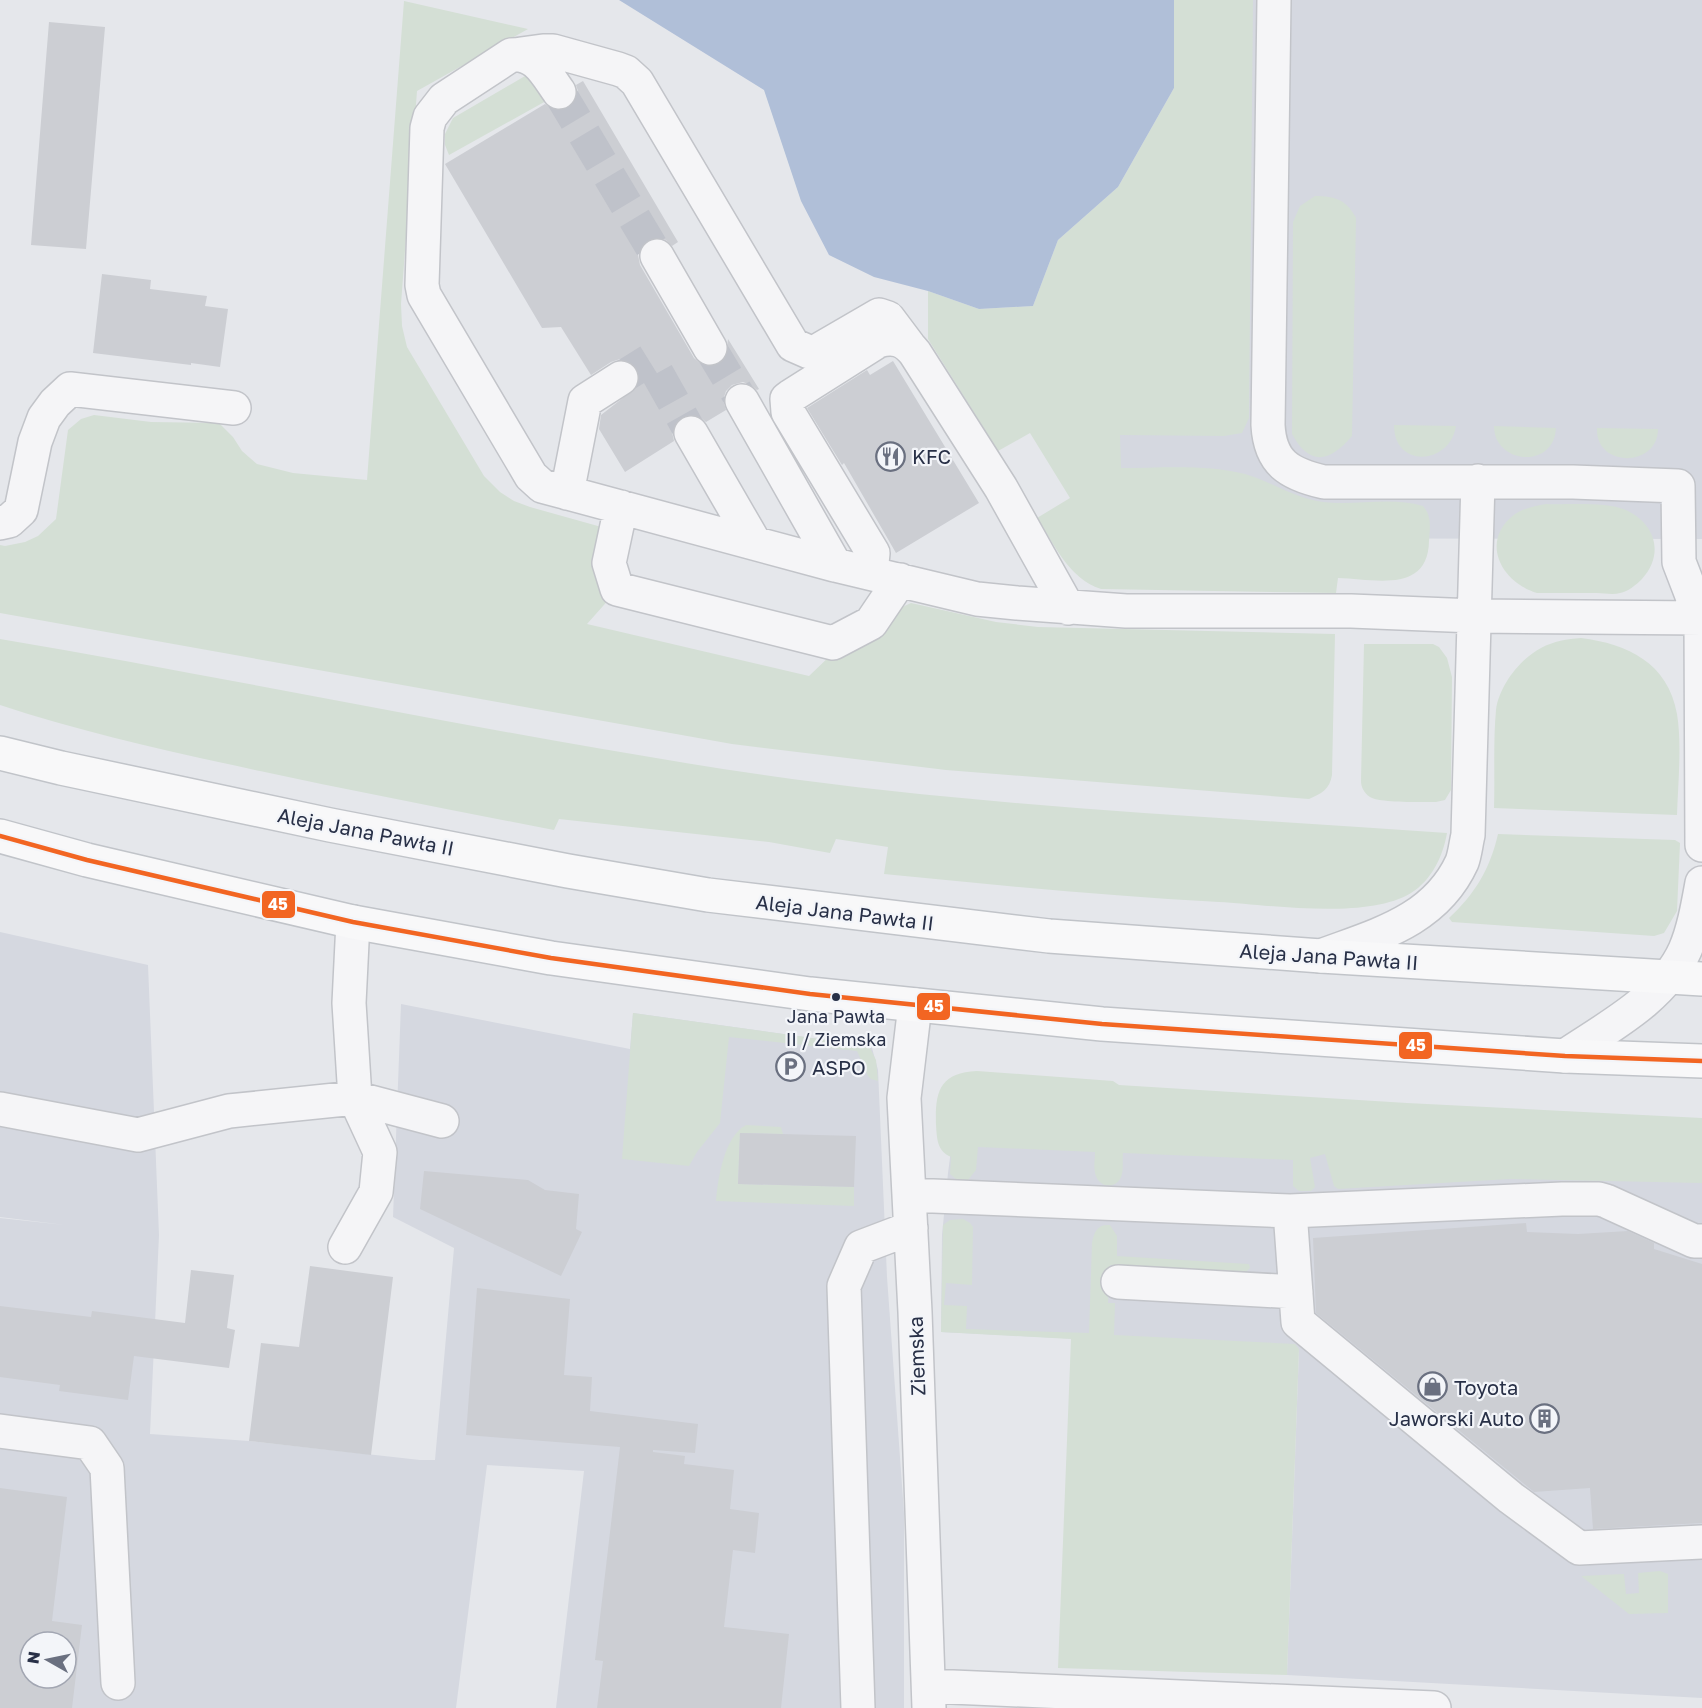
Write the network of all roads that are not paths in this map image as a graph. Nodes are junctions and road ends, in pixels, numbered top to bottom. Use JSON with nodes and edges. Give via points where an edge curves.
{"nodes":[{"id":1,"x":1274,"y":0,"type":"edge"},
{"id":2,"x":521,"y":54,"type":"junction"},
{"id":3,"x":559,"y":92,"type":"tunnel mouth"},
{"id":4,"x":657,"y":256,"type":"tunnel mouth"},
{"id":5,"x":909,"y":346,"type":"junction"},
{"id":6,"x":710,"y":348,"type":"tunnel mouth"},
{"id":7,"x":621,"y":378,"type":"tunnel mouth"},
{"id":8,"x":742,"y":401,"type":"tunnel mouth"},
{"id":9,"x":234,"y":408,"type":"dead end"},
{"id":10,"x":691,"y":433,"type":"tunnel mouth"},
{"id":11,"x":1478,"y":481,"type":"junction"},
{"id":12,"x":567,"y":493,"type":"junction"},
{"id":13,"x":621,"y":507,"type":"junction"},
{"id":14,"x":0,"y":523,"type":"edge"},
{"id":15,"x":754,"y":542,"type":"junction"},
{"id":16,"x":835,"y":564,"type":"junction"},
{"id":17,"x":885,"y":577,"type":"junction"},
{"id":18,"x":1068,"y":608,"type":"junction"},
{"id":19,"x":1474,"y":616,"type":"junction"},
{"id":20,"x":1702,"y":618,"type":"edge"},
{"id":21,"x":0,"y":753,"type":"edge"},
{"id":22,"x":0,"y":836,"type":"edge"},
{"id":23,"x":1702,"y":845,"type":"edge"},
{"id":24,"x":1702,"y":883,"type":"edge"},
{"id":25,"x":353,"y":922,"type":"junction"},
{"id":26,"x":1321,"y":956,"type":"junction"},
{"id":27,"x":1668,"y":976,"type":"junction"},
{"id":28,"x":1702,"y":979,"type":"edge"},
{"id":29,"x":915,"y":1005,"type":"junction"},
{"id":30,"x":1564,"y":1056,"type":"junction"},
{"id":31,"x":1702,"y":1061,"type":"edge"},
{"id":32,"x":355,"y":1098,"type":"junction"},
{"id":33,"x":0,"y":1109,"type":"edge"},
{"id":34,"x":442,"y":1122,"type":"dead end"},
{"id":35,"x":909,"y":1195,"type":"junction"},
{"id":36,"x":1290,"y":1211,"type":"junction"},
{"id":37,"x":911,"y":1228,"type":"junction"},
{"id":38,"x":1702,"y":1241,"type":"edge"},
{"id":39,"x":345,"y":1247,"type":"dead end"},
{"id":40,"x":1118,"y":1282,"type":"dead end"},
{"id":41,"x":1296,"y":1292,"type":"junction"},
{"id":42,"x":0,"y":1431,"type":"edge"},
{"id":43,"x":1702,"y":1542,"type":"edge"},
{"id":44,"x":118,"y":1683,"type":"dead end"},
{"id":45,"x":929,"y":1697,"type":"edge"},
{"id":46,"x":858,"y":1708,"type":"edge"},
{"id":47,"x":1434,"y":1708,"type":"edge"}],
"edges":[{"from":1,"to":11,"type":"street","via":[[1268,425],[1274,454],[1295,473],[1324,482]]},
{"from":2,"to":3,"type":"street","via":[[539,64]]},
{"from":2,"to":5,"type":"street","via":[[553,51],[618,69],[638,82],[793,345],[817,351],[879,315],[888,318]]},
{"from":2,"to":12,"type":"street","via":[[499,62],[444,99],[430,117],[422,285],[424,295],[531,477],[542,486]]},
{"from":4,"to":6,"type":"street"},
{"from":5,"to":17,"type":"street","via":[[895,339],[878,341],[787,399],[788,412]]},
{"from":5,"to":18,"type":"street","via":[[1001,488]]},
{"from":7,"to":12,"type":"street","via":[[585,401]]},
{"from":8,"to":16,"type":"street"},
{"from":9,"to":14,"type":"street","via":[[70,388],[44,418],[21,510],[9,521]]},
{"from":10,"to":15,"type":"street"},
{"from":11,"to":19,"type":"street"},
{"from":11,"to":20,"type":"street","via":[[1678,486],[1679,562]]},
{"from":12,"to":13,"type":"street"},
{"from":13,"to":15,"type":"street"},
{"from":13,"to":17,"type":"street","via":[[609,562],[617,589],[832,643],[871,623]]},
{"from":15,"to":16,"type":"street"},
{"from":16,"to":17,"type":"street"},
{"from":17,"to":18,"type":"street","via":[[977,599]]},
{"from":18,"to":19,"type":"street"},
{"from":19,"to":20,"type":"street"},
{"from":19,"to":26,"type":"street","via":[[1468,835],[1463,860],[1450,884],[1430,906],[1398,926]]},
{"from":20,"to":23,"type":"street"},
{"from":21,"to":26,"type":"main road","name":"Aleja Jana Pawła II","via":[[309,821],[708,895],[1049,936]]},
{"from":22,"to":25,"type":"main road"},
{"from":24,"to":27,"type":"street","via":[[1686,948]]},
{"from":25,"to":29,"type":"main road","via":[[551,958]]},
{"from":25,"to":32,"type":"street","via":[[350,1003]]},
{"from":26,"to":27,"type":"main road","name":"Aleja Jana Pawła II"},
{"from":27,"to":28,"type":"main road","name":"Aleja Jana Pawła II"},
{"from":27,"to":30,"type":"street","via":[[1651,996]]},
{"from":29,"to":30,"type":"main road","via":[[1102,1024]]},
{"from":29,"to":35,"type":"street","name":"Ziemska","via":[[904,1098]]},
{"from":30,"to":31,"type":"main road"},
{"from":32,"to":33,"type":"street","via":[[230,1111],[138,1135]]},
{"from":32,"to":34,"type":"street"},
{"from":32,"to":39,"type":"street","via":[[380,1152],[376,1192]]},
{"from":35,"to":36,"type":"street"},
{"from":35,"to":37,"type":"street","name":"Ziemska"},
{"from":36,"to":38,"type":"street","via":[[1599,1199],[1694,1241]]},
{"from":36,"to":41,"type":"street"},
{"from":37,"to":45,"type":"street","name":"Ziemska"},
{"from":37,"to":46,"type":"street","via":[[861,1248],[844,1286]]},
{"from":40,"to":41,"type":"street"},
{"from":41,"to":43,"type":"street","via":[[1298,1322],[1511,1498],[1579,1548]]},
{"from":42,"to":44,"type":"street","via":[[90,1443],[107,1468]]},
{"from":45,"to":47,"type":"street"}]}
